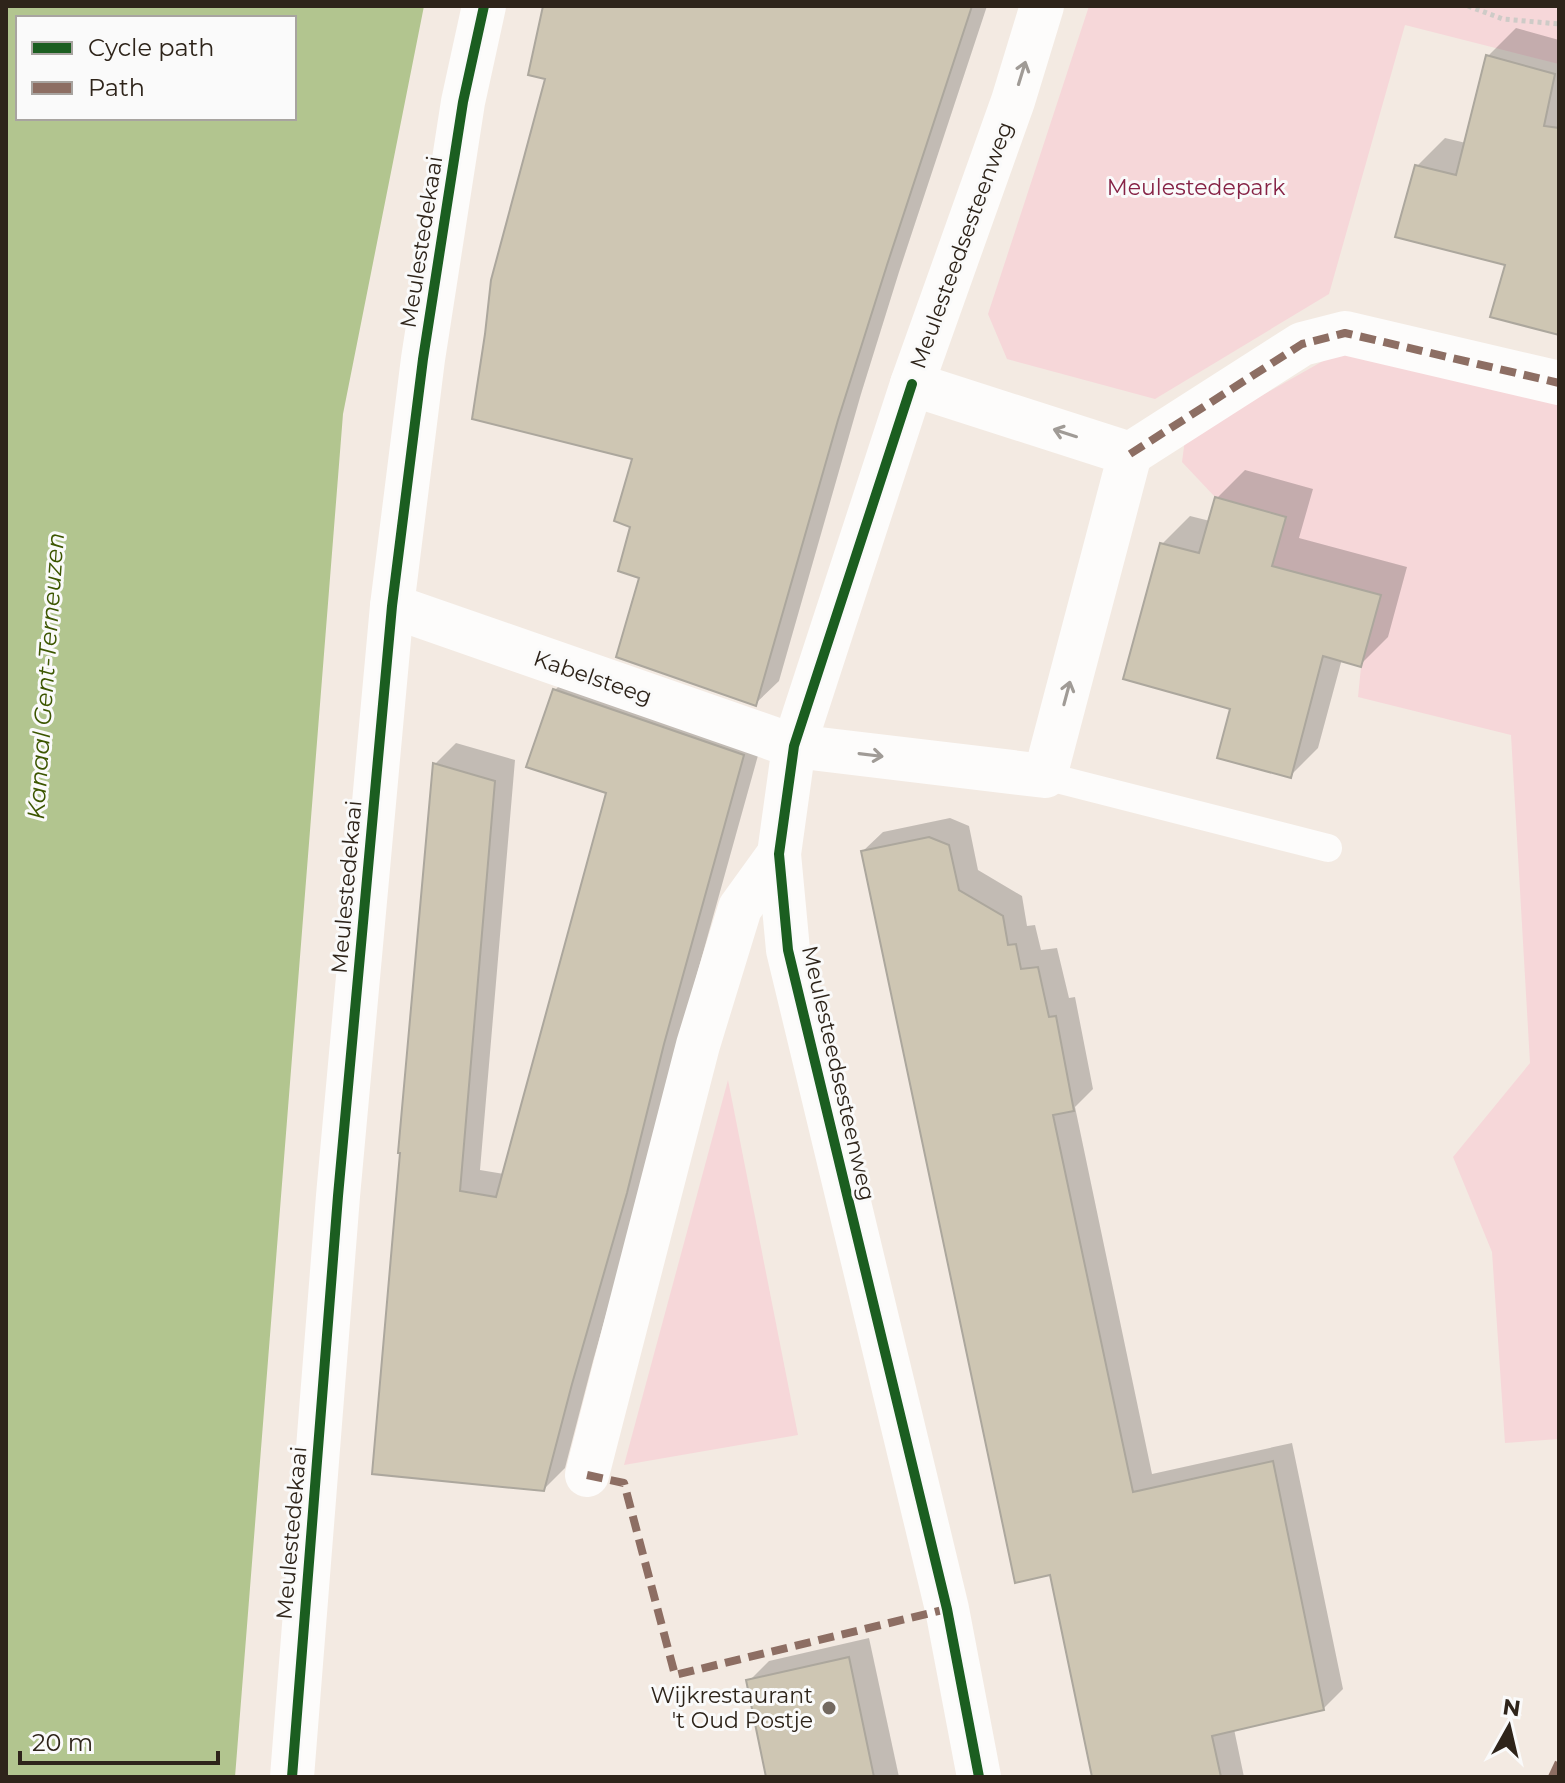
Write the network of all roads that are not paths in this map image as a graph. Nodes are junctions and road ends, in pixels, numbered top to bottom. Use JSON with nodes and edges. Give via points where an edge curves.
{"nodes":[{"id":1,"x":484,"y":6,"type":"edge"},
{"id":2,"x":1042,"y":6,"type":"edge"},
{"id":3,"x":1559,"y":383,"type":"edge"},
{"id":4,"x":912,"y":384,"type":"junction"},
{"id":5,"x":1130,"y":454,"type":"junction"},
{"id":6,"x":392,"y":606,"type":"junction"},
{"id":7,"x":794,"y":746,"type":"junction"},
{"id":8,"x":1045,"y":776,"type":"junction"},
{"id":9,"x":1328,"y":848,"type":"dead end"},
{"id":10,"x":779,"y":854,"type":"junction"},
{"id":11,"x":587,"y":1475,"type":"dead end"},
{"id":12,"x":292,"y":1777,"type":"edge"},
{"id":13,"x":979,"y":1777,"type":"edge"}],
"edges":[{"from":1,"to":6,"type":"street","name":"Meulestedekaai","via":[[463,102]]},
{"from":4,"to":2,"type":"street","name":"Meulesteedsesteenweg","one_way":true},
{"from":3,"to":5,"type":"street","via":[[1345,333],[1302,344]]},
{"from":5,"to":4,"type":"street","one_way":true},
{"from":4,"to":7,"type":"street","name":"Meulesteedsesteenweg"},
{"from":8,"to":5,"type":"street","one_way":true},
{"from":6,"to":7,"type":"street","name":"Kabelsteeg"},
{"from":6,"to":12,"type":"street","name":"Meulestedekaai"},
{"from":7,"to":8,"type":"street","name":"Kabelsteeg","one_way":true},
{"from":7,"to":10,"type":"street","name":"Meulesteedsesteenweg"},
{"from":8,"to":9,"type":"lane"},
{"from":10,"to":11,"type":"street","name":"Meulesteedsesteenweg","via":[[740,908],[698,1045]]},
{"from":10,"to":13,"type":"street","name":"Meulesteedsesteenweg","via":[[788,950],[947,1609]]}]}
